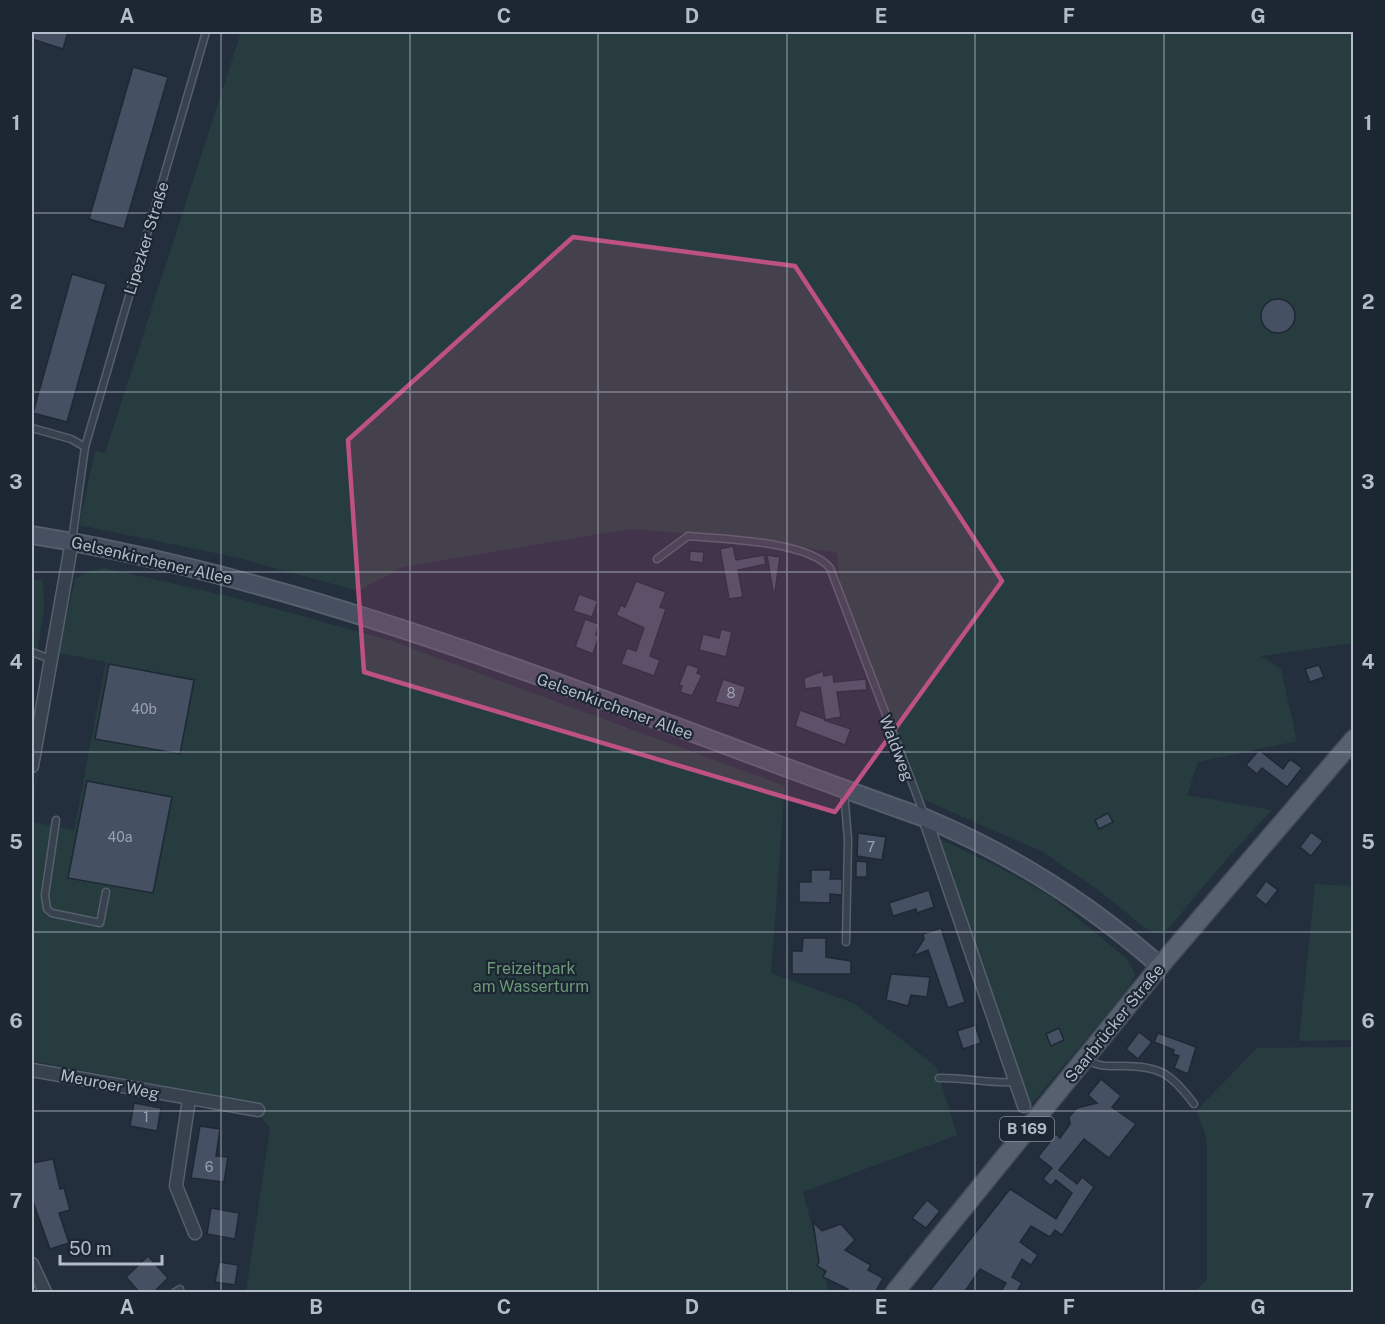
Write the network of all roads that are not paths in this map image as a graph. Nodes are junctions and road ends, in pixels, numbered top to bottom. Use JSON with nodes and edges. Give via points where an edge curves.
{"nodes":[{"id":1,"x":207,"y":32,"type":"edge"},
{"id":2,"x":32,"y":428,"type":"edge"},
{"id":3,"x":86,"y":447,"type":"junction"},
{"id":4,"x":32,"y":535,"type":"edge"},
{"id":5,"x":72,"y":541,"type":"junction"},
{"id":6,"x":657,"y":559,"type":"dead end"},
{"id":7,"x":32,"y":652,"type":"edge"},
{"id":8,"x":51,"y":659,"type":"junction"},
{"id":9,"x":1353,"y":722,"type":"edge"},
{"id":10,"x":1353,"y":739,"type":"edge"},
{"id":11,"x":1338,"y":757,"type":"junction"},
{"id":12,"x":32,"y":766,"type":"edge"},
{"id":13,"x":844,"y":788,"type":"junction"},
{"id":14,"x":926,"y":818,"type":"junction"},
{"id":15,"x":56,"y":820,"type":"dead end"},
{"id":16,"x":106,"y":892,"type":"dead end"},
{"id":17,"x":846,"y":942,"type":"dead end"},
{"id":18,"x":1160,"y":966,"type":"junction"},
{"id":19,"x":1085,"y":1058,"type":"junction"},
{"id":20,"x":32,"y":1070,"type":"edge"},
{"id":21,"x":939,"y":1078,"type":"dead end"},
{"id":22,"x":1015,"y":1082,"type":"junction"},
{"id":23,"x":189,"y":1099,"type":"junction"},
{"id":24,"x":1194,"y":1104,"type":"dead end"},
{"id":25,"x":1024,"y":1106,"type":"dead end"},
{"id":26,"x":258,"y":1110,"type":"dead end"},
{"id":27,"x":195,"y":1233,"type":"dead end"},
{"id":28,"x":32,"y":1264,"type":"edge"},
{"id":29,"x":45,"y":1293,"type":"edge"},
{"id":30,"x":895,"y":1293,"type":"edge"}],
"edges":[{"from":1,"to":3,"type":"lane","name":"Lipezker Straße"},
{"from":2,"to":3,"type":"lane"},
{"from":3,"to":5,"type":"lane","name":"Lipezker Straße"},
{"from":4,"to":5,"type":"main road","name":"Gelsenkirchener Allee"},
{"from":5,"to":8,"type":"street"},
{"from":5,"to":13,"type":"main road","name":"Gelsenkirchener Allee","via":[[233,579],[358,615]]},
{"from":6,"to":14,"type":"lane","name":"Waldweg","via":[[688,536],[750,541],[811,553],[824,561]]},
{"from":7,"to":8,"type":"lane"},
{"from":8,"to":12,"type":"street"},
{"from":9,"to":11,"type":"main road","name":"Saarbrücker Straße","number":"B 169"},
{"from":10,"to":11,"type":"main road","name":"Saarbrücker Straße","number":"B 169"},
{"from":11,"to":18,"type":"main road","name":"Saarbrücker Straße","number":"B 169"},
{"from":13,"to":14,"type":"main road","name":"Gelsenkirchener Allee"},
{"from":13,"to":17,"type":"lane","via":[[848,840]]},
{"from":14,"to":18,"type":"main road","name":"Gelsenkirchener Allee","via":[[1000,852],[1061,889]]},
{"from":14,"to":22,"type":"street","name":"Waldweg"},
{"from":15,"to":16,"type":"lane","via":[[45,895],[47,909],[100,923]]},
{"from":18,"to":19,"type":"main road","name":"Saarbrücker Straße","number":"B 169"},
{"from":19,"to":24,"type":"lane","via":[[1098,1066],[1159,1069],[1182,1087]]},
{"from":19,"to":30,"type":"main road","name":"Saarbrücker Straße","number":"B 169"},
{"from":20,"to":23,"type":"street","name":"Meuroer Weg"},
{"from":21,"to":22,"type":"lane"},
{"from":22,"to":25,"type":"street","name":"Waldweg"},
{"from":23,"to":26,"type":"street","name":"Meuroer Weg"},
{"from":23,"to":27,"type":"street","via":[[176,1186]]},
{"from":28,"to":29,"type":"street"}]}
